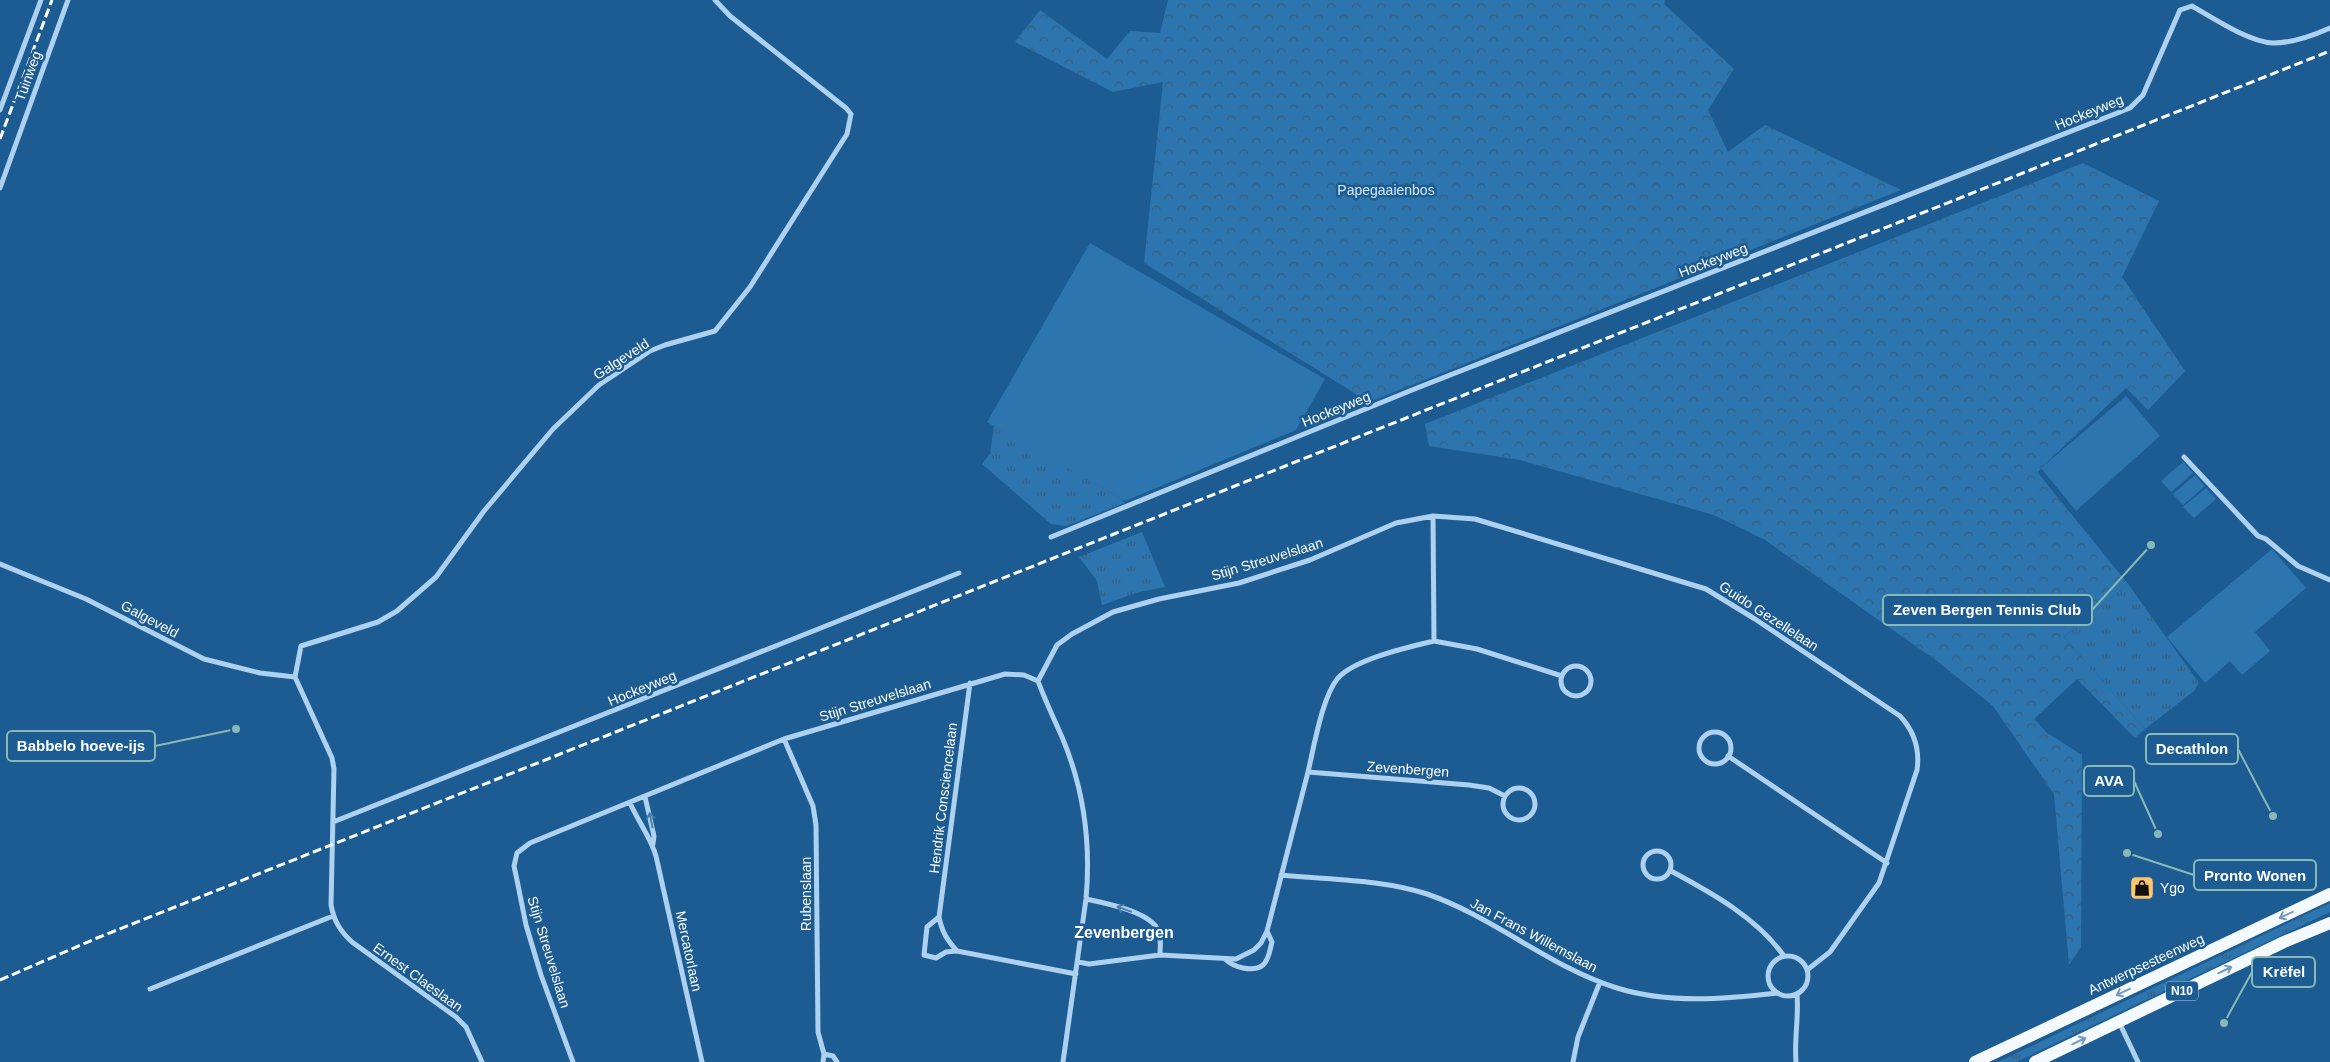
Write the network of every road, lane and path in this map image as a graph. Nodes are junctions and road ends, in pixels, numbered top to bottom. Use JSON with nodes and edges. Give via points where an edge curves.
{"nodes":[{"id":1,"x":41,"y":0,"type":"edge"},
{"id":2,"x":68,"y":0,"type":"edge"},
{"id":3,"x":715,"y":0,"type":"edge"},
{"id":4,"x":2330,"y":28,"type":"edge"},
{"id":5,"x":0,"y":110,"type":"edge"},
{"id":6,"x":0,"y":188,"type":"edge"},
{"id":7,"x":2184,"y":457,"type":"dead end"},
{"id":8,"x":1433,"y":516,"type":"junction"},
{"id":9,"x":1051,"y":537,"type":"dead end"},
{"id":10,"x":0,"y":564,"type":"edge"},
{"id":11,"x":959,"y":574,"type":"dead end"},
{"id":12,"x":2330,"y":580,"type":"edge"},
{"id":13,"x":1434,"y":641,"type":"junction"},
{"id":14,"x":1562,"y":676,"type":"junction"},
{"id":15,"x":294,"y":677,"type":"junction"},
{"id":16,"x":1038,"y":681,"type":"junction"},
{"id":17,"x":970,"y":683,"type":"junction"},
{"id":18,"x":784,"y":739,"type":"junction"},
{"id":19,"x":1728,"y":756,"type":"junction"},
{"id":20,"x":1308,"y":772,"type":"junction"},
{"id":21,"x":1505,"y":796,"type":"junction"},
{"id":22,"x":646,"y":797,"type":"junction"},
{"id":23,"x":630,"y":803,"type":"junction"},
{"id":24,"x":333,"y":822,"type":"junction"},
{"id":25,"x":653,"y":844,"type":"junction"},
{"id":26,"x":1887,"y":863,"type":"junction"},
{"id":27,"x":1671,"y":871,"type":"junction"},
{"id":28,"x":1281,"y":875,"type":"junction"},
{"id":29,"x":2330,"y":894,"type":"edge"},
{"id":30,"x":1086,"y":899,"type":"junction"},
{"id":31,"x":333,"y":916,"type":"junction"},
{"id":32,"x":939,"y":917,"type":"junction"},
{"id":33,"x":2330,"y":923,"type":"edge"},
{"id":34,"x":1267,"y":931,"type":"junction"},
{"id":35,"x":957,"y":951,"type":"junction"},
{"id":36,"x":1160,"y":955,"type":"junction"},
{"id":37,"x":1784,"y":956,"type":"junction"},
{"id":38,"x":1225,"y":959,"type":"junction"},
{"id":39,"x":1078,"y":962,"type":"junction"},
{"id":40,"x":1808,"y":970,"type":"junction"},
{"id":41,"x":1076,"y":974,"type":"junction"},
{"id":42,"x":1600,"y":982,"type":"junction"},
{"id":43,"x":150,"y":989,"type":"dead end"},
{"id":44,"x":1778,"y":993,"type":"junction"},
{"id":45,"x":1797,"y":994,"type":"junction"},
{"id":46,"x":2119,"y":1021,"type":"junction"},
{"id":47,"x":824,"y":1054,"type":"junction"},
{"id":48,"x":482,"y":1062,"type":"edge"},
{"id":49,"x":573,"y":1062,"type":"edge"},
{"id":50,"x":702,"y":1062,"type":"edge"},
{"id":51,"x":823,"y":1062,"type":"edge"},
{"id":52,"x":837,"y":1062,"type":"edge"},
{"id":53,"x":1063,"y":1062,"type":"edge"},
{"id":54,"x":1573,"y":1062,"type":"edge"},
{"id":55,"x":1796,"y":1062,"type":"edge"},
{"id":56,"x":1975,"y":1062,"type":"edge"},
{"id":57,"x":2035,"y":1062,"type":"edge"},
{"id":58,"x":2138,"y":1062,"type":"edge"}],
"edges":[{"from":1,"to":5,"type":"street","name":"Tuinweg"},
{"from":2,"to":6,"type":"street","name":"Tuinweg"},
{"from":3,"to":15,"type":"street","name":"Galgeveld","via":[[730,16],[846,108],[851,114],[847,134],[750,286],[715,331],[665,344],[599,385],[553,429],[484,511],[436,577],[388,617],[301,646]]},
{"from":4,"to":9,"type":"street","name":"Hockeyweg","via":[[2291,42],[2272,43],[2251,37],[2192,6],[2186,7],[2180,10],[2143,95],[2130,108],[1426,385]]},
{"from":7,"to":12,"type":"street","via":[[2258,536],[2298,566]]},
{"from":8,"to":13,"type":"street"},
{"from":8,"to":16,"type":"street","name":"Stijn Streuvelslaan","via":[[1396,522],[1310,560],[1239,583],[1113,612],[1057,646]]},
{"from":8,"to":26,"type":"street","name":"Guido Gezellelaan","via":[[1474,519],[1706,589],[1900,716],[1914,737],[1918,760]]},
{"from":10,"to":15,"type":"street","name":"Galgeveld","via":[[93,603],[204,659],[260,673]]},
{"from":11,"to":24,"type":"street","name":"Hockeyweg"},
{"from":13,"to":14,"type":"street","via":[[1477,649]]},
{"from":13,"to":20,"type":"street","via":[[1357,665],[1339,678],[1326,705]]},
{"from":14,"to":14,"type":"street","via":[[1563,687],[1571,694],[1582,694],[1589,687],[1590,676],[1583,668],[1571,667]]},
{"from":15,"to":24,"type":"street","via":[[332,758]]},
{"from":16,"to":17,"type":"street","name":"Stijn Streuvelslaan","via":[[1024,675],[1005,674]]},
{"from":16,"to":30,"type":"street","via":[[1068,754],[1084,810],[1088,857]]},
{"from":17,"to":18,"type":"street","name":"Stijn Streuvelslaan"},
{"from":17,"to":32,"type":"street","name":"Hendrik Consciencelaan"},
{"from":18,"to":22,"type":"street","name":"Stijn Streuvelslaan"},
{"from":18,"to":47,"type":"street","name":"Rubenslaan","via":[[813,806],[816,825],[818,1032]]},
{"from":19,"to":19,"type":"street","via":[[1729,742],[1722,734],[1712,732],[1702,739],[1699,750],[1705,760],[1720,763]]},
{"from":19,"to":26,"type":"street"},
{"from":20,"to":21,"type":"street","name":"Zevenbergen","via":[[1470,785],[1489,788]]},
{"from":20,"to":28,"type":"street"},
{"from":21,"to":21,"type":"street","via":[[1503,808],[1508,816],[1526,819],[1532,813],[1534,799],[1526,790],[1514,789]]},
{"from":22,"to":23,"type":"street","name":"Stijn Streuvelslaan"},
{"from":25,"to":22,"type":"street","name":"Mercatorlaan","one_way":true},
{"from":23,"to":25,"type":"street","name":"Mercatorlaan"},
{"from":23,"to":49,"type":"street","name":"Stijn Streuvelslaan","via":[[530,843],[518,853],[514,866],[538,967]]},
{"from":24,"to":31,"type":"street"},
{"from":25,"to":50,"type":"street","name":"Mercatorlaan"},
{"from":26,"to":40,"type":"street","name":"Guido Gezellelaan","via":[[1879,883],[1852,924],[1830,952]]},
{"from":27,"to":27,"type":"street","via":[[1671,860],[1666,853],[1652,852],[1646,856],[1643,864],[1648,876],[1654,880],[1667,877]]},
{"from":27,"to":37,"type":"street","via":[[1714,894],[1772,938]]},
{"from":28,"to":34,"type":"street"},
{"from":28,"to":42,"type":"street","name":"Jan Frans Willemslaan","via":[[1398,886],[1428,894]]},
{"from":29,"to":56,"type":"main road","name":"Antwerpsesteenweg","number":"N10","one_way":true},
{"from":36,"to":30,"type":"street","one_way":true,"via":[[1158,928],[1150,920],[1123,908]]},
{"from":30,"to":39,"type":"street"},
{"from":31,"to":43,"type":"street"},
{"from":31,"to":48,"type":"street","name":"Ernest Claeslaan","via":[[352,942],[456,1017],[466,1027]]},
{"from":32,"to":35,"type":"street","name":"Hendrik Consciencelaan","via":[[946,939]]},
{"from":32,"to":35,"type":"street","name":"Hendrik Consciencelaan","via":[[927,927],[924,955],[936,958],[946,952]]},
{"from":46,"to":33,"type":"main road","number":"N10","one_way":true},
{"from":34,"to":38,"type":"street","via":[[1261,944],[1244,957]]},
{"from":34,"to":38,"type":"street","via":[[1272,942],[1263,965],[1243,967],[1232,965]]},
{"from":35,"to":41,"type":"street","name":"Hendrik Consciencelaan"},
{"from":36,"to":38,"type":"street"},
{"from":36,"to":39,"type":"street","via":[[1089,964]]},
{"from":37,"to":40,"type":"street","via":[[1797,958]]},
{"from":37,"to":44,"type":"street","via":[[1775,961],[1768,975]]},
{"from":39,"to":41,"type":"street"},
{"from":40,"to":45,"type":"street","name":"Guido Gezellelaan","via":[[1807,984]]},
{"from":41,"to":53,"type":"street"},
{"from":42,"to":44,"type":"street","name":"Jan Frans Willemslaan","via":[[1662,997]]},
{"from":42,"to":54,"type":"street","via":[[1578,1037]]},
{"from":44,"to":45,"type":"street"},
{"from":45,"to":55,"type":"street"},
{"from":57,"to":46,"type":"main road","number":"N10","one_way":true},
{"from":46,"to":58,"type":"street"},
{"from":47,"to":51,"type":"street","name":"Rubenslaan"},
{"from":47,"to":52,"type":"street","via":[[834,1056]]}]}
